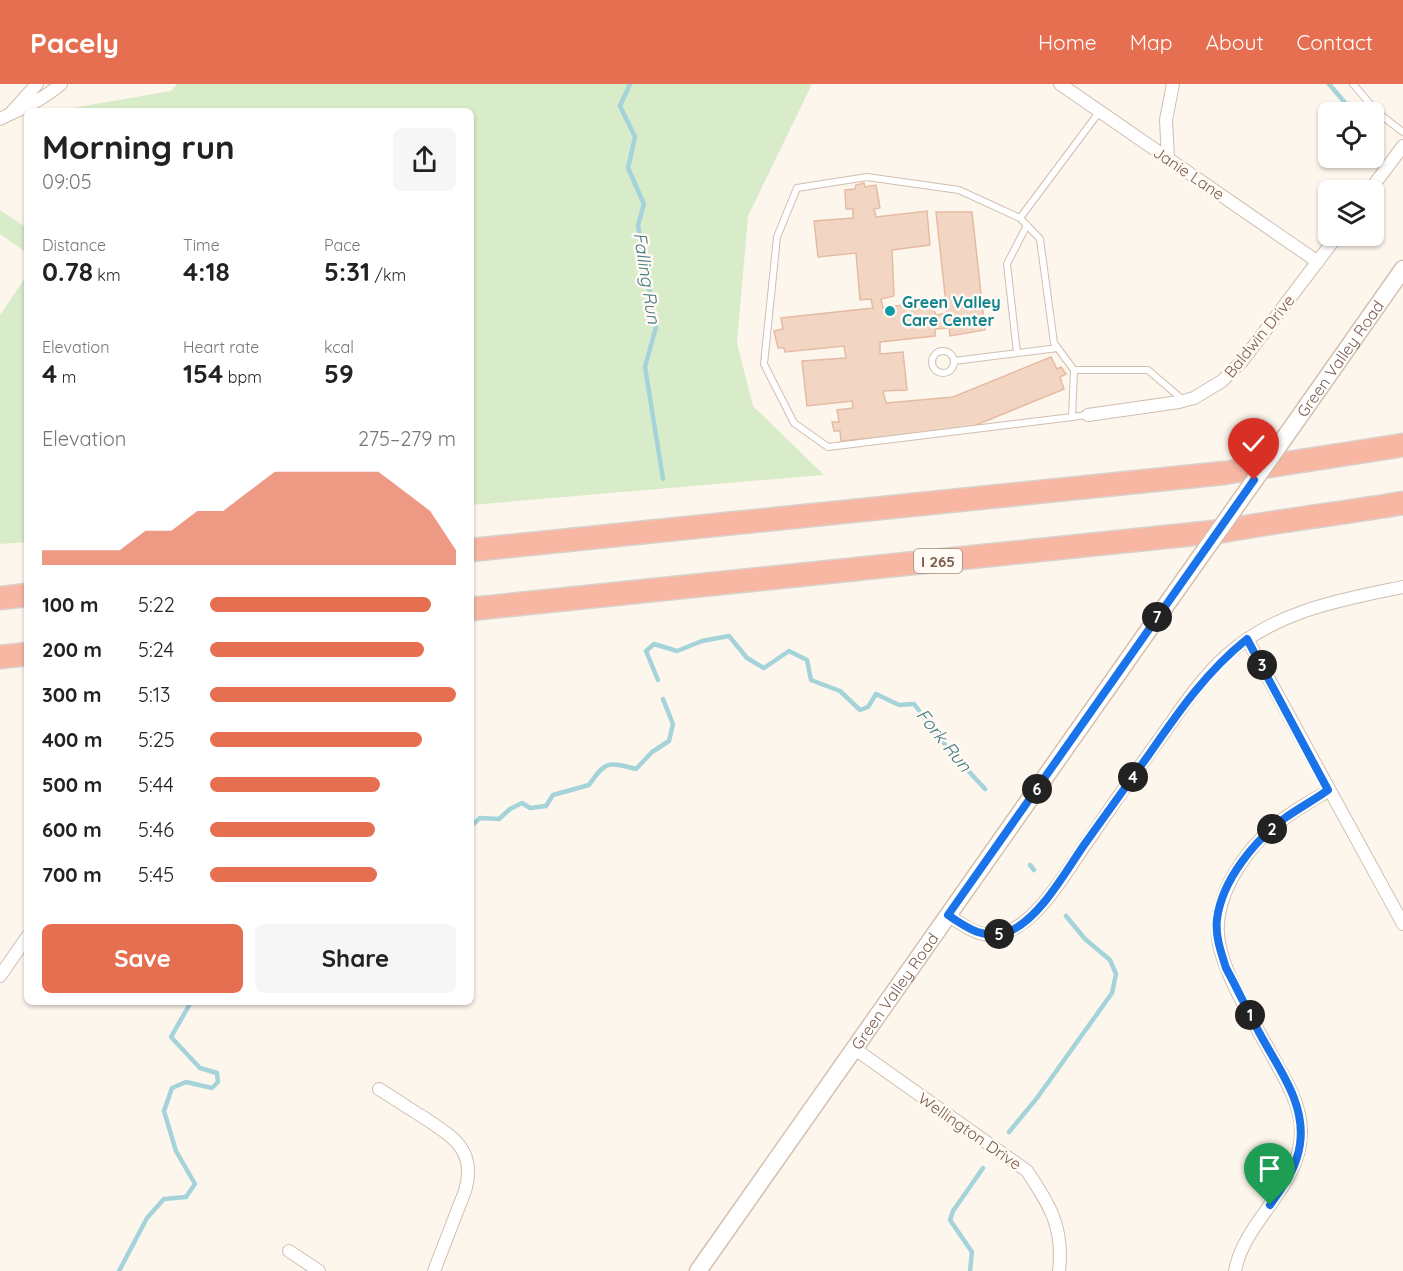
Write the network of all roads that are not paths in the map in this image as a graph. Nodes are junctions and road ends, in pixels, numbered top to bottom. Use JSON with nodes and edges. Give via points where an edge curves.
{"nodes":[{"id":1,"x":37,"y":84,"type":"edge"},
{"id":2,"x":61,"y":84,"type":"edge"},
{"id":3,"x":1060,"y":84,"type":"edge"},
{"id":4,"x":1173,"y":84,"type":"edge"},
{"id":5,"x":1353,"y":84,"type":"edge"},
{"id":6,"x":25,"y":108,"type":"edge"},
{"id":7,"x":24,"y":109,"type":"edge"},
{"id":8,"x":1100,"y":111,"type":"junction"},
{"id":9,"x":5,"y":117,"type":"edge"},
{"id":10,"x":1403,"y":132,"type":"edge"},
{"id":11,"x":1403,"y":146,"type":"edge"},
{"id":12,"x":1168,"y":158,"type":"junction"},
{"id":13,"x":1378,"y":180,"type":"edge"},
{"id":14,"x":1020,"y":218,"type":"junction"},
{"id":15,"x":1027,"y":225,"type":"junction"},
{"id":16,"x":1330,"y":246,"type":"edge"},
{"id":17,"x":1318,"y":262,"type":"junction"},
{"id":18,"x":1403,"y":269,"type":"edge"},
{"id":19,"x":1058,"y":348,"type":"junction"},
{"id":20,"x":1017,"y":353,"type":"junction"},
{"id":21,"x":954,"y":361,"type":"dead end"},
{"id":22,"x":1074,"y":370,"type":"junction"},
{"id":23,"x":1184,"y":401,"type":"junction"},
{"id":24,"x":1088,"y":415,"type":"joint"},
{"id":25,"x":1072,"y":417,"type":"junction"},
{"id":26,"x":1403,"y":445,"type":"edge"},
{"id":27,"x":1403,"y":503,"type":"edge"},
{"id":28,"x":474,"y":550,"type":"edge"},
{"id":29,"x":1403,"y":587,"type":"edge"},
{"id":30,"x":24,"y":595,"type":"edge"},
{"id":31,"x":0,"y":598,"type":"edge"},
{"id":32,"x":474,"y":609,"type":"edge"},
{"id":33,"x":1247,"y":639,"type":"junction"},
{"id":34,"x":24,"y":654,"type":"edge"},
{"id":35,"x":0,"y":657,"type":"edge"},
{"id":36,"x":1328,"y":790,"type":"junction"},
{"id":37,"x":948,"y":915,"type":"junction"},
{"id":38,"x":1403,"y":924,"type":"edge"},
{"id":39,"x":24,"y":942,"type":"edge"},
{"id":40,"x":0,"y":976,"type":"edge"},
{"id":41,"x":855,"y":1049,"type":"junction"},
{"id":42,"x":379,"y":1089,"type":"dead end"},
{"id":43,"x":289,"y":1251,"type":"dead end"},
{"id":44,"x":319,"y":1271,"type":"edge"},
{"id":45,"x":434,"y":1271,"type":"edge"},
{"id":46,"x":698,"y":1271,"type":"edge"},
{"id":47,"x":1059,"y":1271,"type":"edge"},
{"id":48,"x":1235,"y":1271,"type":"edge"}],
"edges":[{"from":1,"to":9,"type":"street"},
{"from":2,"to":6,"type":"street"},
{"from":3,"to":8,"type":"street","name":"Janie Lane"},
{"from":4,"to":12,"type":"street","via":[[1166,120]]},
{"from":5,"to":10,"type":"lane"},
{"from":7,"to":9,"type":"street"},
{"from":8,"to":12,"type":"street","name":"Janie Lane"},
{"from":8,"to":14,"type":"lane"},
{"from":11,"to":13,"type":"street"},
{"from":12,"to":17,"type":"street","name":"Janie Lane"},
{"from":14,"to":15,"type":"lane"},
{"from":14,"to":25,"type":"lane","via":[[959,190],[867,177],[797,188],[777,237],[764,364],[794,423],[828,447]]},
{"from":15,"to":19,"type":"lane","via":[[1040,239],[1054,343]]},
{"from":15,"to":20,"type":"lane","via":[[1007,264]]},
{"from":16,"to":17,"type":"street","name":"Baldwin Drive"},
{"from":17,"to":23,"type":"street","name":"Baldwin Drive","via":[[1233,371],[1209,390]]},
{"from":18,"to":37,"type":"street","name":"Green Valley Road","bridge":true},
{"from":19,"to":20,"type":"lane"},
{"from":19,"to":22,"type":"lane"},
{"from":20,"to":21,"type":"lane"},
{"from":22,"to":23,"type":"lane","via":[[1148,370]]},
{"from":22,"to":25,"type":"lane"},
{"from":23,"to":24,"type":"street","name":"Baldwin Drive"},
{"from":24,"to":25,"type":"lane"},
{"from":26,"to":28,"type":"highway","via":[[1224,473]]},
{"from":27,"to":32,"type":"highway","number":"I 265","via":[[1211,532]]},
{"from":29,"to":33,"type":"street","via":[[1316,606]]},
{"from":30,"to":31,"type":"highway"},
{"from":33,"to":36,"type":"street"},
{"from":33,"to":37,"type":"street","via":[[1204,679],[1026,921],[1013,930],[988,935],[970,930]]},
{"from":34,"to":35,"type":"highway"},
{"from":36,"to":38,"type":"street"},
{"from":36,"to":48,"type":"street","via":[[1285,818],[1253,849],[1233,876],[1218,913],[1217,936],[1226,968],[1288,1085],[1301,1129],[1290,1176],[1250,1233]]},
{"from":37,"to":41,"type":"street","name":"Green Valley Road"},
{"from":39,"to":40,"type":"street"},
{"from":41,"to":46,"type":"street","name":"Green Valley Road"},
{"from":41,"to":47,"type":"street","name":"Wellington Drive","via":[[1027,1171],[1057,1224],[1061,1240]]},
{"from":42,"to":45,"type":"street","via":[[452,1135],[469,1165],[465,1191]]},
{"from":43,"to":44,"type":"street"}]}
